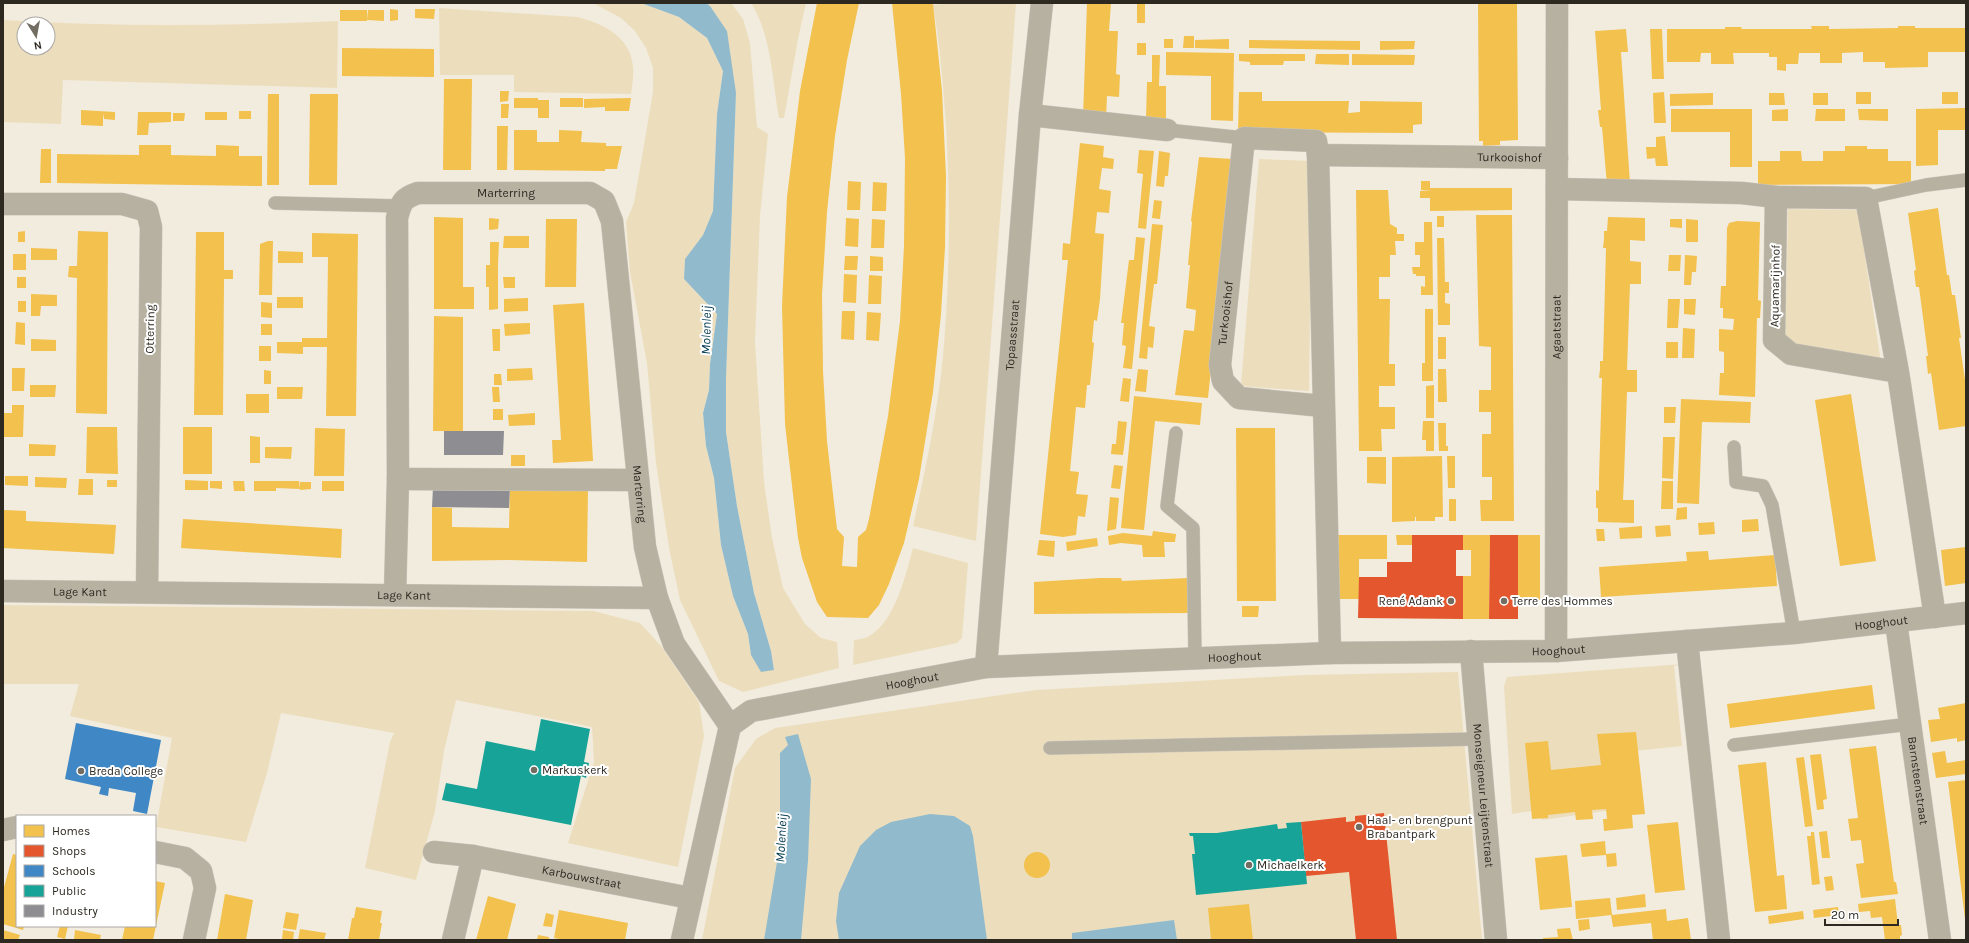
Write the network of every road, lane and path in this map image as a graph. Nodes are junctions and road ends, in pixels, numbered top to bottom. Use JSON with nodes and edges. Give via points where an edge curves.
{"nodes":[{"id":1,"x":1042,"y":3,"type":"edge"},
{"id":2,"x":1557,"y":3,"type":"edge"},
{"id":3,"x":1030,"y":115,"type":"junction"},
{"id":4,"x":1167,"y":130,"type":"joint"},
{"id":5,"x":1244,"y":138,"type":"junction"},
{"id":6,"x":1318,"y":155,"type":"junction"},
{"id":7,"x":1557,"y":158,"type":"junction"},
{"id":8,"x":1966,"y":180,"type":"edge"},
{"id":9,"x":1557,"y":189,"type":"junction"},
{"id":10,"x":1776,"y":197,"type":"junction"},
{"id":11,"x":1866,"y":198,"type":"junction"},
{"id":12,"x":276,"y":203,"type":"dead end"},
{"id":13,"x":3,"y":204,"type":"edge"},
{"id":14,"x":400,"y":206,"type":"junction"},
{"id":15,"x":1898,"y":372,"type":"junction"},
{"id":16,"x":1323,"y":406,"type":"junction"},
{"id":17,"x":1176,"y":433,"type":"dead end"},
{"id":18,"x":1734,"y":447,"type":"dead end"},
{"id":19,"x":398,"y":479,"type":"junction"},
{"id":20,"x":638,"y":480,"type":"junction"},
{"id":21,"x":3,"y":591,"type":"edge"},
{"id":22,"x":146,"y":592,"type":"junction"},
{"id":23,"x":395,"y":595,"type":"junction"},
{"id":24,"x":657,"y":598,"type":"junction"},
{"id":25,"x":1966,"y":614,"type":"edge"},
{"id":26,"x":1935,"y":617,"type":"junction"},
{"id":27,"x":1896,"y":622,"type":"junction"},
{"id":28,"x":1794,"y":633,"type":"junction"},
{"id":29,"x":1687,"y":641,"type":"junction"},
{"id":30,"x":1471,"y":651,"type":"junction"},
{"id":31,"x":1556,"y":651,"type":"junction"},
{"id":32,"x":1330,"y":653,"type":"junction"},
{"id":33,"x":1195,"y":658,"type":"junction"},
{"id":34,"x":986,"y":667,"type":"junction"},
{"id":35,"x":1910,"y":724,"type":"junction"},
{"id":36,"x":730,"y":726,"type":"junction"},
{"id":37,"x":1478,"y":739,"type":"junction"},
{"id":38,"x":1734,"y":745,"type":"dead end"},
{"id":39,"x":1050,"y":748,"type":"dead end"},
{"id":40,"x":16,"y":827,"type":"edge"},
{"id":41,"x":3,"y":830,"type":"edge"},
{"id":42,"x":156,"y":852,"type":"edge"},
{"id":43,"x":434,"y":852,"type":"dead end"},
{"id":44,"x":473,"y":856,"type":"junction"},
{"id":45,"x":690,"y":898,"type":"junction"},
{"id":46,"x":194,"y":940,"type":"edge"},
{"id":47,"x":453,"y":940,"type":"edge"},
{"id":48,"x":682,"y":940,"type":"edge"},
{"id":49,"x":1496,"y":940,"type":"edge"},
{"id":50,"x":1719,"y":940,"type":"edge"},
{"id":51,"x":1940,"y":940,"type":"edge"}],
"edges":[{"from":1,"to":3,"type":"street","name":"Topaasstraat"},
{"from":2,"to":7,"type":"street","name":"Agaatstraat"},
{"from":3,"to":4,"type":"street"},
{"from":3,"to":34,"type":"street","name":"Topaasstraat"},
{"from":4,"to":5,"type":"lane"},
{"from":5,"to":6,"type":"street","via":[[1316,141]]},
{"from":5,"to":16,"type":"street","name":"Turkooishof","via":[[1220,365],[1223,380],[1239,398]]},
{"from":6,"to":7,"type":"street","name":"Turkooishof"},
{"from":6,"to":16,"type":"street"},
{"from":7,"to":9,"type":"street","name":"Agaatstraat"},
{"from":8,"to":11,"type":"lane","via":[[1926,185]]},
{"from":9,"to":10,"type":"street","via":[[1742,193]]},
{"from":9,"to":31,"type":"street","name":"Agaatstraat"},
{"from":10,"to":11,"type":"street"},
{"from":10,"to":15,"type":"street","name":"Aquamarijnhof","via":[[1774,340],[1791,354]]},
{"from":11,"to":15,"type":"street"},
{"from":12,"to":14,"type":"lane"},
{"from":13,"to":22,"type":"street","name":"Otterring","via":[[122,204],[147,211],[151,227]]},
{"from":14,"to":19,"type":"street","via":[[397,218]]},
{"from":14,"to":20,"type":"street","name":"Marterring","via":[[406,197],[434,192],[590,192],[604,201],[612,221]]},
{"from":15,"to":26,"type":"street"},
{"from":16,"to":32,"type":"street"},
{"from":17,"to":33,"type":"lane","via":[[1167,506],[1193,528]]},
{"from":18,"to":28,"type":"lane","via":[[1736,482],[1763,486],[1772,505]]},
{"from":19,"to":20,"type":"street"},
{"from":19,"to":23,"type":"street"},
{"from":20,"to":24,"type":"street","name":"Marterring","via":[[645,547]]},
{"from":21,"to":22,"type":"street","name":"Lage Kant"},
{"from":22,"to":23,"type":"street","name":"Lage Kant"},
{"from":23,"to":24,"type":"street","name":"Lage Kant"},
{"from":24,"to":36,"type":"street","via":[[674,644]]},
{"from":25,"to":26,"type":"street","name":"Hooghout"},
{"from":26,"to":27,"type":"street","name":"Hooghout"},
{"from":27,"to":28,"type":"street","name":"Hooghout"},
{"from":27,"to":35,"type":"street","name":"Barnsteenstraat"},
{"from":28,"to":29,"type":"street","name":"Hooghout"},
{"from":29,"to":31,"type":"street","name":"Hooghout"},
{"from":29,"to":50,"type":"street"},
{"from":30,"to":31,"type":"street","name":"Hooghout"},
{"from":30,"to":32,"type":"street","name":"Hooghout"},
{"from":30,"to":37,"type":"street","name":"Monseigneur Leijtenstraat"},
{"from":32,"to":33,"type":"street","name":"Hooghout"},
{"from":33,"to":34,"type":"street","name":"Hooghout"},
{"from":34,"to":36,"type":"street","name":"Hooghout","via":[[751,711]]},
{"from":35,"to":38,"type":"lane"},
{"from":35,"to":51,"type":"street","name":"Barnsteenstraat"},
{"from":36,"to":45,"type":"street"},
{"from":37,"to":39,"type":"lane"},
{"from":37,"to":49,"type":"street","name":"Monseigneur Leijtenstraat"},
{"from":40,"to":41,"type":"street"},
{"from":42,"to":46,"type":"street","via":[[185,858],[201,870],[205,888]]},
{"from":43,"to":44,"type":"street","name":"Karbouwstraat"},
{"from":44,"to":45,"type":"street","name":"Karbouwstraat"},
{"from":44,"to":47,"type":"street"},
{"from":45,"to":48,"type":"street"}]}
